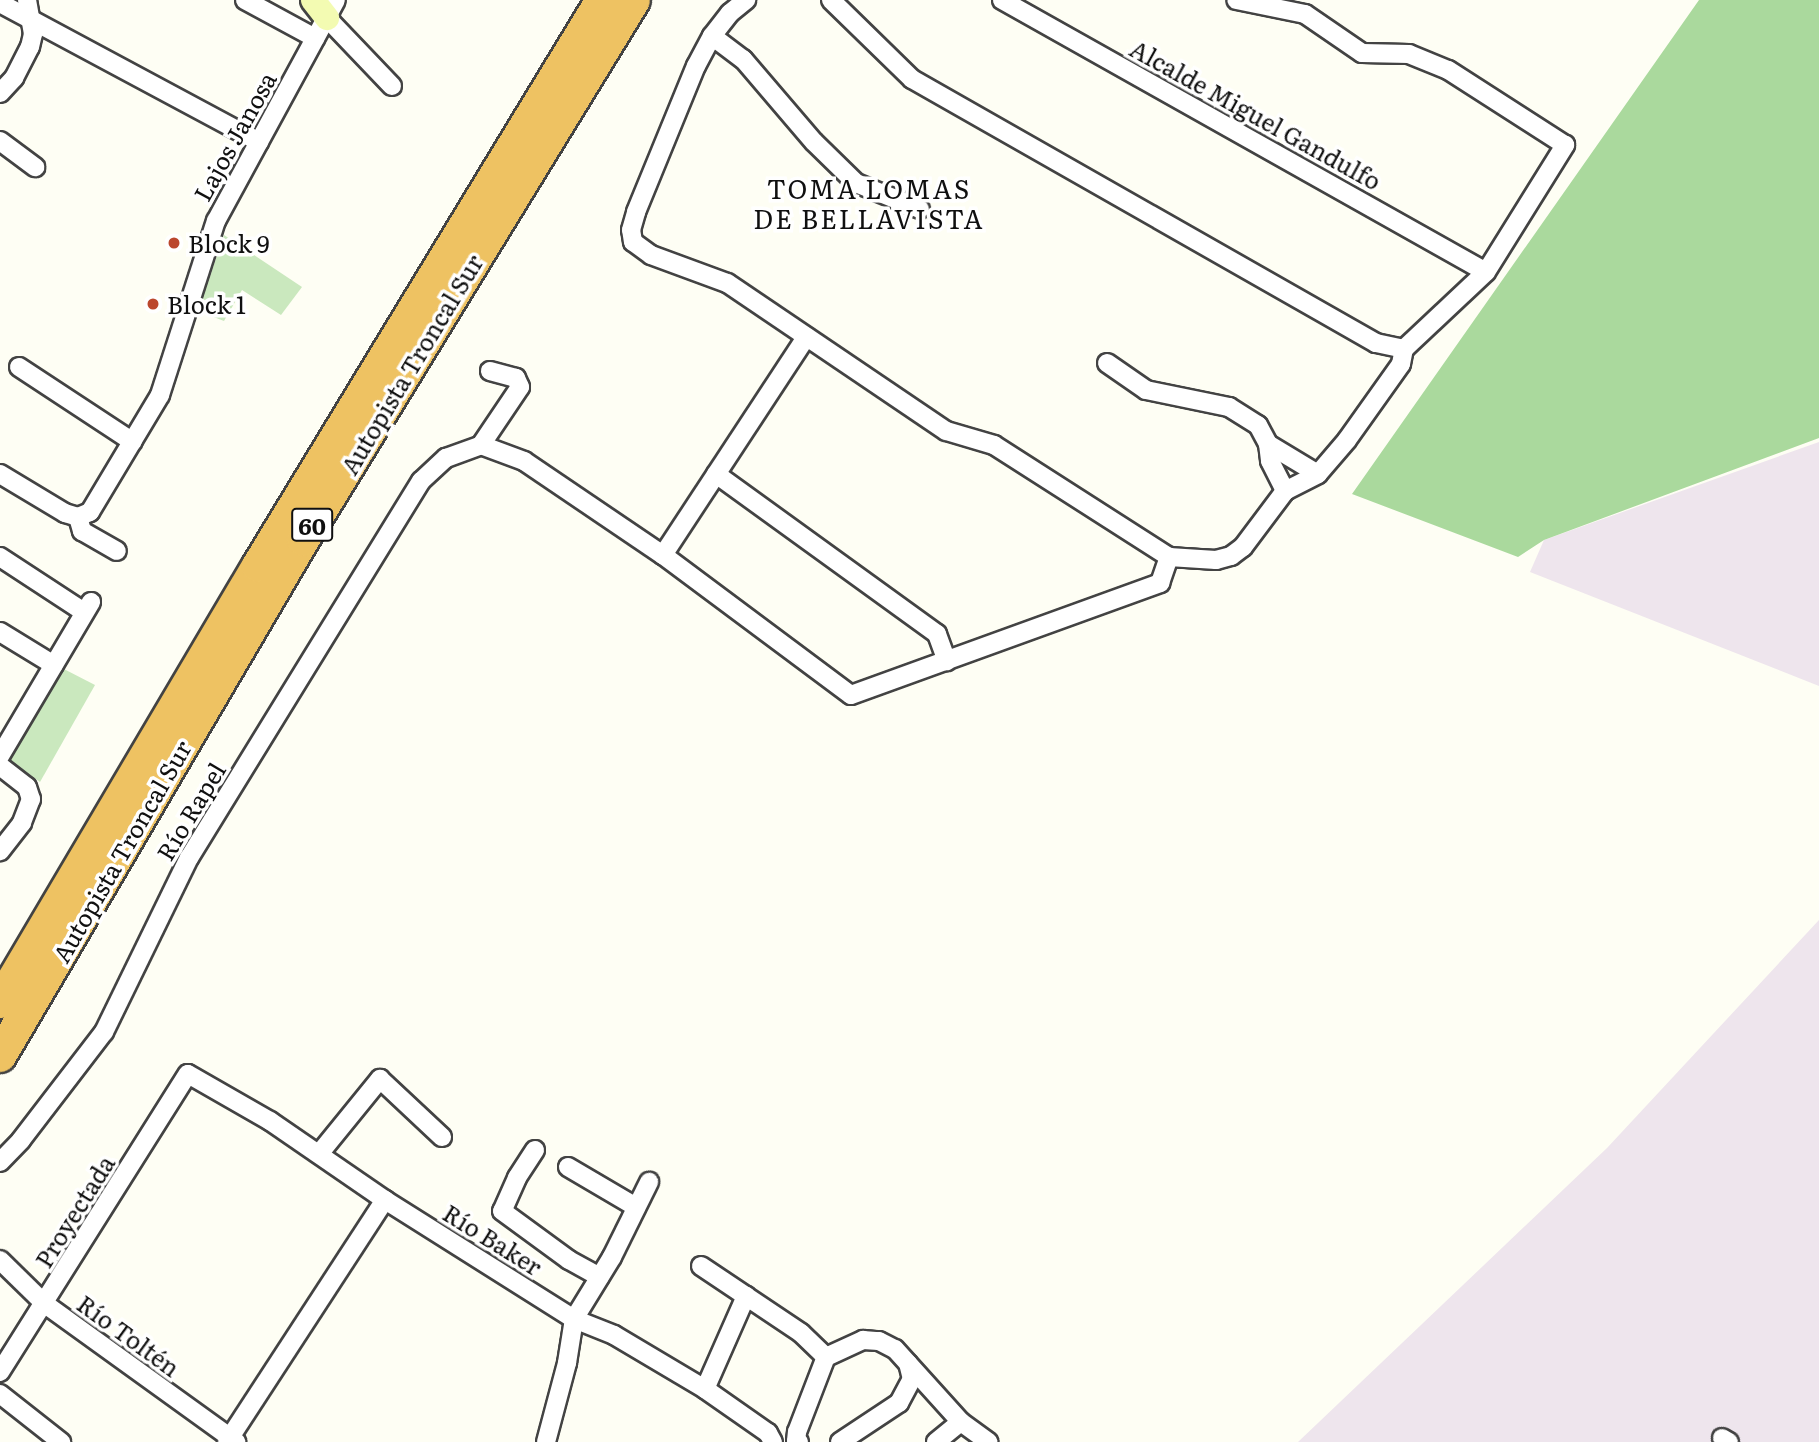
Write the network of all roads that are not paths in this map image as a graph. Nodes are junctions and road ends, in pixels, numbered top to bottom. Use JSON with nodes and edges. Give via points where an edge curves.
{"nodes":[{"id":1,"x":27,"y":0,"type":"edge"},
{"id":2,"x":245,"y":0,"type":"edge"},
{"id":3,"x":602,"y":0,"type":"edge"},
{"id":4,"x":634,"y":0,"type":"edge"},
{"id":5,"x":746,"y":0,"type":"edge"},
{"id":6,"x":831,"y":0,"type":"edge"},
{"id":7,"x":1002,"y":0,"type":"edge"},
{"id":8,"x":1236,"y":0,"type":"edge"},
{"id":9,"x":0,"y":3,"type":"edge"},
{"id":10,"x":323,"y":14,"type":"edge"},
{"id":11,"x":32,"y":20,"type":"junction"},
{"id":12,"x":712,"y":36,"type":"junction"},
{"id":13,"x":392,"y":86,"type":"dead end"},
{"id":14,"x":0,"y":93,"type":"edge"},
{"id":15,"x":0,"y":141,"type":"edge"},
{"id":16,"x":259,"y":142,"type":"junction"},
{"id":17,"x":35,"y":167,"type":"dead end"},
{"id":18,"x":920,"y":209,"type":"dead end"},
{"id":19,"x":1486,"y":271,"type":"junction"},
{"id":20,"x":806,"y":337,"type":"junction"},
{"id":21,"x":1404,"y":349,"type":"junction"},
{"id":22,"x":1107,"y":363,"type":"dead end"},
{"id":23,"x":19,"y":367,"type":"dead end"},
{"id":24,"x":490,"y":371,"type":"dead end"},
{"id":25,"x":134,"y":442,"type":"junction"},
{"id":26,"x":1268,"y":444,"type":"junction"},
{"id":27,"x":481,"y":445,"type":"junction"},
{"id":28,"x":0,"y":474,"type":"edge"},
{"id":29,"x":716,"y":474,"type":"junction"},
{"id":30,"x":1318,"y":474,"type":"junction"},
{"id":31,"x":1285,"y":491,"type":"junction"},
{"id":32,"x":78,"y":517,"type":"junction"},
{"id":33,"x":117,"y":551,"type":"dead end"},
{"id":34,"x":663,"y":555,"type":"junction"},
{"id":35,"x":0,"y":557,"type":"edge"},
{"id":36,"x":1169,"y":557,"type":"junction"},
{"id":37,"x":0,"y":632,"type":"edge"},
{"id":38,"x":947,"y":661,"type":"junction"},
{"id":39,"x":54,"y":665,"type":"junction"},
{"id":40,"x":0,"y":756,"type":"edge"},
{"id":41,"x":7,"y":771,"type":"edge"},
{"id":42,"x":0,"y":851,"type":"edge"},
{"id":43,"x":0,"y":1002,"type":"edge"},
{"id":44,"x":0,"y":1056,"type":"edge"},
{"id":45,"x":188,"y":1074,"type":"joint"},
{"id":46,"x":442,"y":1137,"type":"dead end"},
{"id":47,"x":535,"y":1150,"type":"dead end"},
{"id":48,"x":319,"y":1154,"type":"junction"},
{"id":49,"x":0,"y":1162,"type":"edge"},
{"id":50,"x":568,"y":1167,"type":"dead end"},
{"id":51,"x":649,"y":1182,"type":"dead end"},
{"id":52,"x":385,"y":1200,"type":"junction"},
{"id":53,"x":636,"y":1207,"type":"junction"},
{"id":54,"x":0,"y":1260,"type":"edge"},
{"id":55,"x":701,"y":1266,"type":"dead end"},
{"id":56,"x":600,"y":1277,"type":"junction"},
{"id":57,"x":746,"y":1296,"type":"junction"},
{"id":58,"x":45,"y":1304,"type":"junction"},
{"id":59,"x":574,"y":1319,"type":"junction"},
{"id":60,"x":826,"y":1357,"type":"junction"},
{"id":61,"x":908,"y":1363,"type":"junction"},
{"id":62,"x":0,"y":1372,"type":"edge"},
{"id":63,"x":705,"y":1389,"type":"junction"},
{"id":64,"x":0,"y":1394,"type":"edge"},
{"id":65,"x":961,"y":1422,"type":"junction"},
{"id":66,"x":232,"y":1441,"type":"edge"},
{"id":67,"x":61,"y":1442,"type":"edge"},
{"id":68,"x":546,"y":1442,"type":"edge"},
{"id":69,"x":774,"y":1442,"type":"edge"},
{"id":70,"x":797,"y":1442,"type":"edge"},
{"id":71,"x":840,"y":1442,"type":"edge"},
{"id":72,"x":936,"y":1442,"type":"edge"},
{"id":73,"x":989,"y":1442,"type":"edge"}],
"edges":[{"from":1,"to":11,"type":"street"},
{"from":2,"to":10,"type":"street"},
{"from":3,"to":43,"type":"highway","name":"Autopista Troncal Sur","number":"60"},
{"from":4,"to":44,"type":"highway","name":"Autopista Troncal Sur","number":"60","via":[[303,540]]},
{"from":5,"to":12,"type":"street"},
{"from":6,"to":21,"type":"street","via":[[912,79],[1376,343]]},
{"from":7,"to":19,"type":"street","name":"Alcalde Miguel Gandulfo"},
{"from":8,"to":19,"type":"street","via":[[1305,14],[1362,53],[1409,54],[1448,70],[1564,145]]},
{"from":9,"to":11,"type":"street"},
{"from":10,"to":13,"type":"street"},
{"from":10,"to":16,"type":"street","name":"Lajos Janosa"},
{"from":11,"to":14,"type":"street","via":[[30,47],[14,78]]},
{"from":11,"to":16,"type":"street"},
{"from":12,"to":18,"type":"street","via":[[743,59],[856,183]]},
{"from":12,"to":20,"type":"street","via":[[636,212],[633,242],[651,255],[727,283]]},
{"from":15,"to":17,"type":"street"},
{"from":16,"to":25,"type":"street","name":"Lajos Janosa","via":[[216,221],[160,395]]},
{"from":19,"to":21,"type":"street"},
{"from":20,"to":29,"type":"street"},
{"from":20,"to":36,"type":"street","via":[[946,431],[994,445]]},
{"from":21,"to":30,"type":"street","via":[[1401,364]]},
{"from":22,"to":26,"type":"street","via":[[1146,390],[1229,408],[1258,425]]},
{"from":23,"to":25,"type":"street"},
{"from":24,"to":27,"type":"street","via":[[516,377],[520,387]]},
{"from":25,"to":32,"type":"street","name":"Lajos Janosa","via":[[90,512]]},
{"from":26,"to":30,"type":"street"},
{"from":26,"to":31,"type":"street","via":[[1270,461]]},
{"from":27,"to":34,"type":"street","via":[[524,461]]},
{"from":27,"to":49,"type":"street","name":"Río Rapel","via":[[446,458],[421,481],[189,858],[103,1032]]},
{"from":28,"to":32,"type":"street"},
{"from":29,"to":34,"type":"street"},
{"from":29,"to":38,"type":"street","via":[[937,634]]},
{"from":30,"to":31,"type":"street"},
{"from":31,"to":36,"type":"street","via":[[1231,556],[1216,560]]},
{"from":32,"to":33,"type":"street","via":[[82,531]]},
{"from":34,"to":38,"type":"street","via":[[851,695]]},
{"from":35,"to":39,"type":"street","via":[[88,607]]},
{"from":36,"to":38,"type":"street","via":[[1160,583]]},
{"from":37,"to":39,"type":"street"},
{"from":39,"to":40,"type":"street"},
{"from":41,"to":42,"type":"street","via":[[27,787],[31,799],[22,823]]},
{"from":45,"to":48,"type":"street","name":"Río Baker"},
{"from":45,"to":58,"type":"street","name":"Proyectada"},
{"from":46,"to":48,"type":"street","via":[[380,1079]]},
{"from":47,"to":56,"type":"street","via":[[502,1210]]},
{"from":48,"to":52,"type":"street","name":"Río Baker"},
{"from":50,"to":53,"type":"street"},
{"from":51,"to":53,"type":"street"},
{"from":52,"to":59,"type":"street","name":"Río Baker"},
{"from":52,"to":66,"type":"street"},
{"from":53,"to":56,"type":"street"},
{"from":54,"to":58,"type":"street","name":"Río Toltén"},
{"from":55,"to":57,"type":"street"},
{"from":56,"to":59,"type":"street"},
{"from":57,"to":60,"type":"street","via":[[801,1333]]},
{"from":57,"to":63,"type":"street"},
{"from":58,"to":62,"type":"street","name":"Proyectada"},
{"from":58,"to":66,"type":"street","name":"Río Toltén"},
{"from":59,"to":63,"type":"street","name":"Río Baker","via":[[614,1335]]},
{"from":59,"to":68,"type":"street"},
{"from":60,"to":61,"type":"street","via":[[863,1340],[879,1341]]},
{"from":60,"to":70,"type":"street"},
{"from":61,"to":65,"type":"street"},
{"from":61,"to":71,"type":"street","via":[[912,1379],[900,1403]]},
{"from":63,"to":69,"type":"street","name":"Río Baker"},
{"from":64,"to":67,"type":"street"},
{"from":65,"to":72,"type":"street"},
{"from":65,"to":73,"type":"street"},
{"from":69,"to":70,"type":"street","name":"Río Baker"}]}
